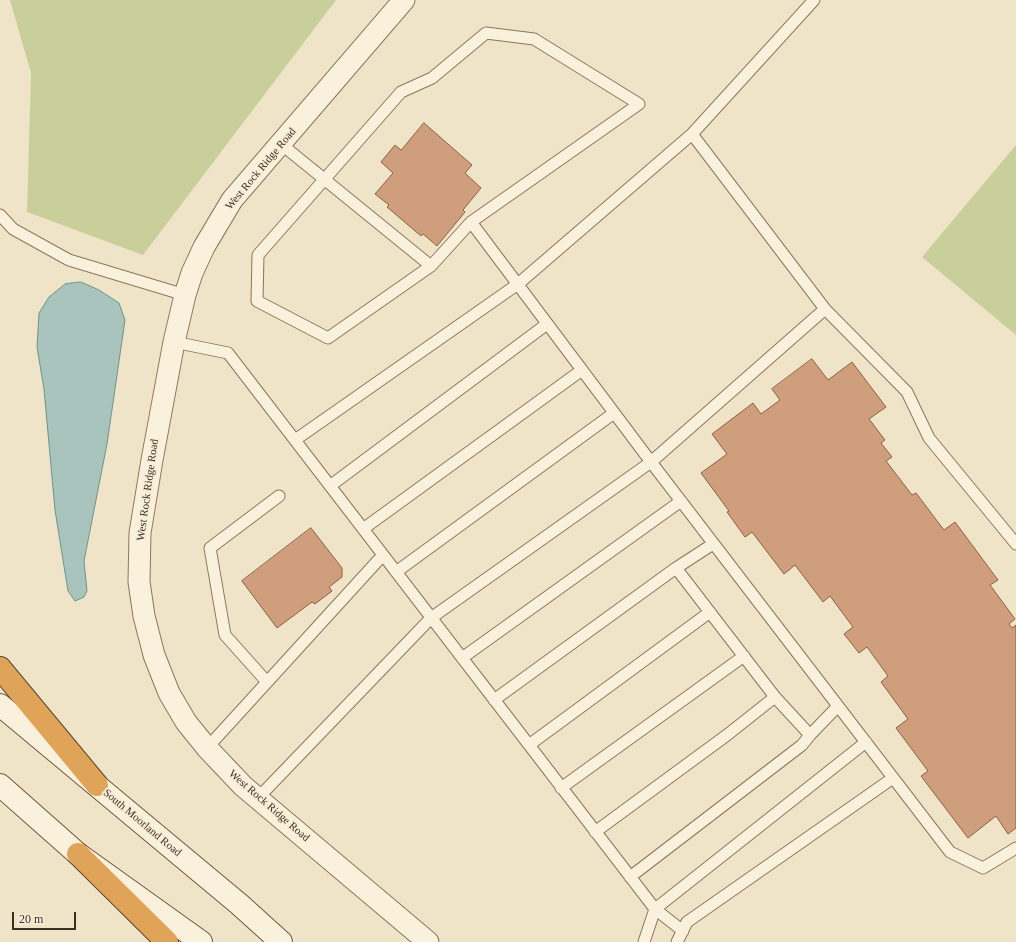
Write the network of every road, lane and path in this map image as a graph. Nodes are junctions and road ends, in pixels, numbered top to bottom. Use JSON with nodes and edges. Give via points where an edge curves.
{"nodes":[{"id":1,"x":404,"y":0,"type":"edge"},
{"id":2,"x":814,"y":0,"type":"edge"},
{"id":3,"x":692,"y":134,"type":"junction"},
{"id":4,"x":281,"y":144,"type":"junction"},
{"id":5,"x":324,"y":179,"type":"junction"},
{"id":6,"x":0,"y":215,"type":"edge"},
{"id":7,"x":471,"y":222,"type":"junction"},
{"id":8,"x":431,"y":266,"type":"junction"},
{"id":9,"x":518,"y":284,"type":"junction"},
{"id":10,"x":185,"y":295,"type":"junction"},
{"id":11,"x":824,"y":309,"type":"junction"},
{"id":12,"x":547,"y":324,"type":"junction"},
{"id":13,"x":174,"y":342,"type":"junction"},
{"id":14,"x":582,"y":370,"type":"junction"},
{"id":15,"x":614,"y":414,"type":"junction"},
{"id":16,"x":295,"y":440,"type":"junction"},
{"id":17,"x":651,"y":462,"type":"junction"},
{"id":18,"x":330,"y":486,"type":"junction"},
{"id":19,"x":279,"y":496,"type":"dead end"},
{"id":20,"x":681,"y":501,"type":"junction"},
{"id":21,"x":363,"y":529,"type":"junction"},
{"id":22,"x":713,"y":544,"type":"junction"},
{"id":23,"x":1016,"y":544,"type":"edge"},
{"id":24,"x":383,"y":555,"type":"junction"},
{"id":25,"x":676,"y":568,"type":"junction"},
{"id":26,"x":396,"y":572,"type":"junction"},
{"id":27,"x":710,"y":612,"type":"junction"},
{"id":28,"x":431,"y":618,"type":"junction"},
{"id":29,"x":744,"y":656,"type":"junction"},
{"id":30,"x":462,"y":658,"type":"junction"},
{"id":31,"x":0,"y":668,"type":"edge"},
{"id":32,"x":267,"y":682,"type":"junction"},
{"id":33,"x":776,"y":697,"type":"junction"},
{"id":34,"x":494,"y":700,"type":"junction"},
{"id":35,"x":0,"y":706,"type":"edge"},
{"id":36,"x":838,"y":706,"type":"junction"},
{"id":37,"x":810,"y":735,"type":"junction"},
{"id":38,"x":866,"y":742,"type":"junction"},
{"id":39,"x":529,"y":745,"type":"junction"},
{"id":40,"x":207,"y":748,"type":"junction"},
{"id":41,"x":893,"y":778,"type":"junction"},
{"id":42,"x":0,"y":785,"type":"edge"},
{"id":43,"x":97,"y":785,"type":"junction"},
{"id":44,"x":561,"y":788,"type":"junction"},
{"id":45,"x":258,"y":798,"type":"junction"},
{"id":46,"x":596,"y":832,"type":"junction"},
{"id":47,"x":1016,"y":848,"type":"edge"},
{"id":48,"x":78,"y":854,"type":"junction"},
{"id":49,"x":630,"y":877,"type":"junction"},
{"id":50,"x":655,"y":909,"type":"junction"},
{"id":51,"x":683,"y":931,"type":"junction"},
{"id":52,"x":166,"y":942,"type":"edge"},
{"id":53,"x":201,"y":942,"type":"edge"},
{"id":54,"x":282,"y":942,"type":"edge"},
{"id":55,"x":428,"y":942,"type":"edge"},
{"id":56,"x":644,"y":942,"type":"edge"},
{"id":57,"x":677,"y":942,"type":"edge"}],
"edges":[{"from":1,"to":4,"type":"street","name":"West Rock Ridge Road"},
{"from":2,"to":3,"type":"lane"},
{"from":3,"to":9,"type":"lane"},
{"from":3,"to":11,"type":"lane"},
{"from":4,"to":5,"type":"lane"},
{"from":4,"to":10,"type":"street","name":"West Rock Ridge Road","via":[[229,206],[204,247]]},
{"from":5,"to":7,"type":"lane","via":[[401,92],[432,78],[486,33],[534,39],[639,104]]},
{"from":5,"to":8,"type":"lane"},
{"from":5,"to":8,"type":"lane","via":[[258,255],[257,301],[328,338]]},
{"from":6,"to":10,"type":"lane","via":[[13,229],[69,260]]},
{"from":7,"to":8,"type":"lane"},
{"from":7,"to":9,"type":"lane"},
{"from":9,"to":12,"type":"lane"},
{"from":9,"to":16,"type":"lane"},
{"from":10,"to":13,"type":"street","name":"West Rock Ridge Road"},
{"from":11,"to":17,"type":"lane"},
{"from":11,"to":23,"type":"lane","via":[[907,392],[929,438]]},
{"from":12,"to":14,"type":"lane"},
{"from":12,"to":18,"type":"lane"},
{"from":13,"to":16,"type":"lane","via":[[228,353]]},
{"from":13,"to":40,"type":"street","name":"West Rock Ridge Road","via":[[140,533],[139,582],[154,655],[169,692],[186,722]]},
{"from":14,"to":15,"type":"lane"},
{"from":14,"to":21,"type":"lane"},
{"from":15,"to":17,"type":"lane"},
{"from":15,"to":26,"type":"lane"},
{"from":16,"to":18,"type":"lane"},
{"from":17,"to":20,"type":"lane"},
{"from":17,"to":28,"type":"lane"},
{"from":18,"to":21,"type":"lane"},
{"from":19,"to":32,"type":"lane","via":[[210,548],[225,635]]},
{"from":20,"to":22,"type":"lane"},
{"from":20,"to":30,"type":"lane"},
{"from":21,"to":24,"type":"lane"},
{"from":22,"to":25,"type":"lane"},
{"from":22,"to":36,"type":"lane"},
{"from":24,"to":26,"type":"lane"},
{"from":24,"to":32,"type":"lane"},
{"from":25,"to":27,"type":"lane"},
{"from":25,"to":34,"type":"lane"},
{"from":26,"to":28,"type":"lane"},
{"from":27,"to":29,"type":"lane"},
{"from":27,"to":39,"type":"lane"},
{"from":28,"to":30,"type":"lane"},
{"from":28,"to":45,"type":"lane"},
{"from":29,"to":33,"type":"lane"},
{"from":29,"to":44,"type":"lane"},
{"from":30,"to":34,"type":"lane"},
{"from":31,"to":43,"type":"highway"},
{"from":32,"to":40,"type":"lane"},
{"from":33,"to":37,"type":"lane"},
{"from":33,"to":46,"type":"lane"},
{"from":34,"to":39,"type":"lane"},
{"from":35,"to":43,"type":"main road","name":"South Moorland Road"},
{"from":36,"to":37,"type":"lane"},
{"from":36,"to":38,"type":"lane"},
{"from":37,"to":49,"type":"lane","via":[[802,745]]},
{"from":38,"to":41,"type":"lane"},
{"from":38,"to":50,"type":"lane"},
{"from":39,"to":44,"type":"lane"},
{"from":40,"to":45,"type":"street","name":"West Rock Ridge Road"},
{"from":41,"to":47,"type":"lane","via":[[950,852],[983,868]]},
{"from":41,"to":51,"type":"lane","via":[[687,922]]},
{"from":42,"to":48,"type":"main road"},
{"from":43,"to":54,"type":"main road","name":"South Moorland Road"},
{"from":44,"to":46,"type":"lane"},
{"from":45,"to":55,"type":"street","name":"West Rock Ridge Road"},
{"from":46,"to":49,"type":"lane"},
{"from":48,"to":52,"type":"highway"},
{"from":48,"to":53,"type":"main road"},
{"from":49,"to":50,"type":"lane"},
{"from":50,"to":51,"type":"lane"},
{"from":50,"to":56,"type":"lane"},
{"from":51,"to":57,"type":"lane"}]}
